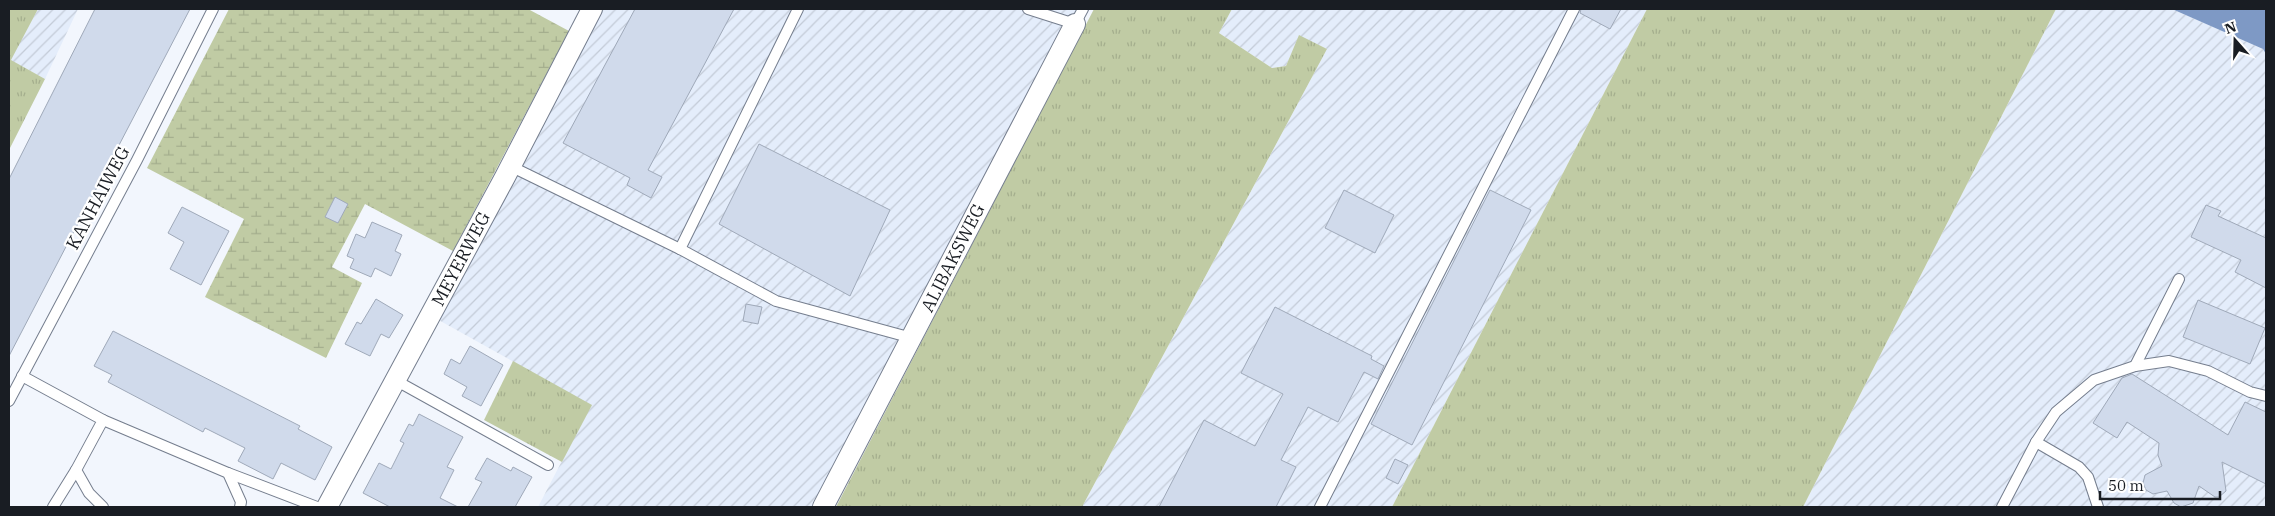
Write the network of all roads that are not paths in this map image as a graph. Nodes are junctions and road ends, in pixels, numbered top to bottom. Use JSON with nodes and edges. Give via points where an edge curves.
{"nodes":[{"id":1,"x":213,"y":9,"type":"edge"},
{"id":2,"x":592,"y":9,"type":"edge"},
{"id":3,"x":798,"y":9,"type":"edge"},
{"id":4,"x":1028,"y":9,"type":"edge"},
{"id":5,"x":1574,"y":9,"type":"edge"},
{"id":6,"x":1079,"y":16,"type":"edge"},
{"id":7,"x":510,"y":166,"type":"junction"},
{"id":8,"x":680,"y":249,"type":"junction"},
{"id":9,"x":2179,"y":279,"type":"dead end"},
{"id":10,"x":912,"y":338,"type":"junction"},
{"id":11,"x":2135,"y":366,"type":"junction"},
{"id":12,"x":22,"y":376,"type":"junction"},
{"id":13,"x":395,"y":380,"type":"junction"},
{"id":14,"x":2266,"y":396,"type":"edge"},
{"id":15,"x":9,"y":401,"type":"edge"},
{"id":16,"x":103,"y":420,"type":"junction"},
{"id":17,"x":2036,"y":442,"type":"junction"},
{"id":18,"x":548,"y":465,"type":"dead end"},
{"id":19,"x":76,"y":470,"type":"junction"},
{"id":20,"x":228,"y":473,"type":"junction"},
{"id":21,"x":53,"y":507,"type":"edge"},
{"id":22,"x":103,"y":507,"type":"edge"},
{"id":23,"x":240,"y":507,"type":"edge"},
{"id":24,"x":317,"y":507,"type":"edge"},
{"id":25,"x":327,"y":507,"type":"edge"},
{"id":26,"x":824,"y":507,"type":"edge"},
{"id":27,"x":1320,"y":507,"type":"edge"},
{"id":28,"x":2002,"y":507,"type":"edge"},
{"id":29,"x":2098,"y":507,"type":"edge"}],
"edges":[{"from":1,"to":12,"type":"lane","name":"KANHAIWEG","via":[[138,160]]},
{"from":2,"to":7,"type":"street","name":"MEYERWEG"},
{"from":3,"to":8,"type":"lane"},
{"from":4,"to":6,"type":"lane"},
{"from":5,"to":27,"type":"lane"},
{"from":6,"to":10,"type":"street","name":"ALIBAKSWEG"},
{"from":7,"to":8,"type":"lane"},
{"from":7,"to":13,"type":"street","name":"MEYERWEG"},
{"from":8,"to":10,"type":"lane","via":[[776,301]]},
{"from":9,"to":11,"type":"lane"},
{"from":10,"to":26,"type":"street","name":"ALIBAKSWEG"},
{"from":11,"to":14,"type":"lane","via":[[2169,360],[2208,371],[2250,392]]},
{"from":11,"to":17,"type":"lane","via":[[2094,380],[2056,412]]},
{"from":12,"to":15,"type":"lane","name":"KANHAIWEG"},
{"from":12,"to":16,"type":"lane"},
{"from":13,"to":18,"type":"lane"},
{"from":13,"to":25,"type":"street","name":"MEYERWEG"},
{"from":16,"to":19,"type":"lane"},
{"from":16,"to":20,"type":"lane"},
{"from":17,"to":28,"type":"lane"},
{"from":17,"to":29,"type":"lane","via":[[2079,467],[2088,477]]},
{"from":19,"to":21,"type":"lane"},
{"from":19,"to":22,"type":"lane","via":[[89,493]]},
{"from":20,"to":23,"type":"lane","via":[[241,502]]},
{"from":20,"to":24,"type":"lane"}]}
